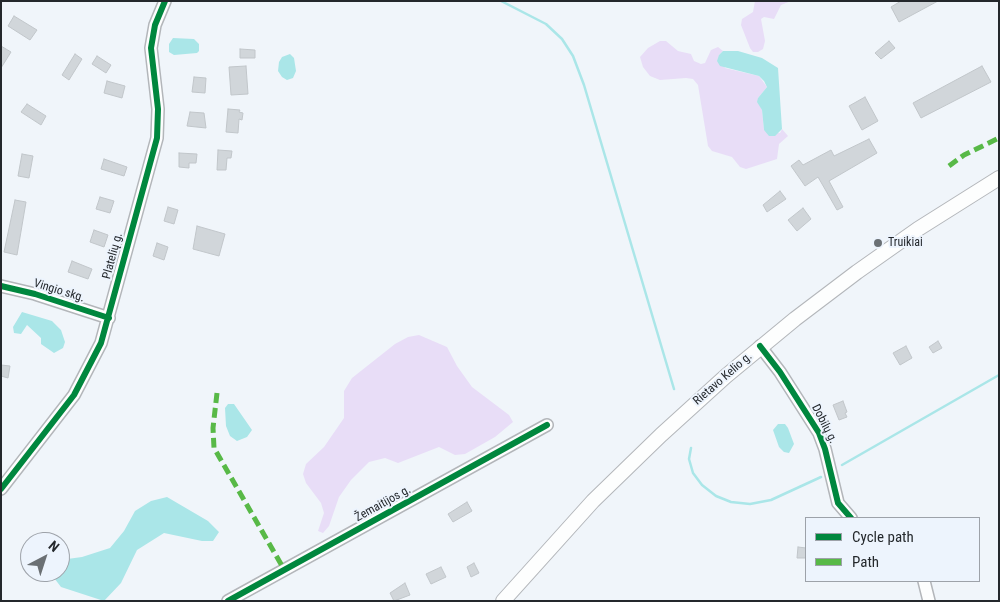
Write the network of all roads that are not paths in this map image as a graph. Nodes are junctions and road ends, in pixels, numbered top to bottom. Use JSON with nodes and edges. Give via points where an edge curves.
{"nodes":[{"id":1,"x":165,"y":1,"type":"edge"},
{"id":2,"x":999,"y":178,"type":"edge"},
{"id":3,"x":1,"y":286,"type":"edge"},
{"id":4,"x":109,"y":318,"type":"junction"},
{"id":5,"x":760,"y":346,"type":"junction"},
{"id":6,"x":547,"y":425,"type":"dead end"},
{"id":7,"x":1,"y":489,"type":"edge"},
{"id":8,"x":849,"y":517,"type":"edge"},
{"id":9,"x":924,"y":582,"type":"edge"},
{"id":10,"x":228,"y":601,"type":"edge"},
{"id":11,"x":503,"y":601,"type":"edge"},
{"id":12,"x":929,"y":601,"type":"edge"}],
"edges":[{"from":1,"to":4,"type":"street","name":"Platelių g.","via":[[150,48],[158,109],[157,138]]},
{"from":2,"to":5,"type":"main road","name":"Rietavo Kelio g.","via":[[878,257]]},
{"from":3,"to":4,"type":"street","name":"Vingio skg."},
{"from":4,"to":7,"type":"street","name":"Platelių g.","via":[[102,343],[81,384]]},
{"from":5,"to":8,"type":"street","name":"Dobilų g.","via":[[819,433],[838,503]]},
{"from":5,"to":11,"type":"main road","name":"Rietavo Kelio g.","via":[[625,469]]},
{"from":6,"to":10,"type":"street","name":"Žemaitijos g."},
{"from":9,"to":12,"type":"street"}]}
